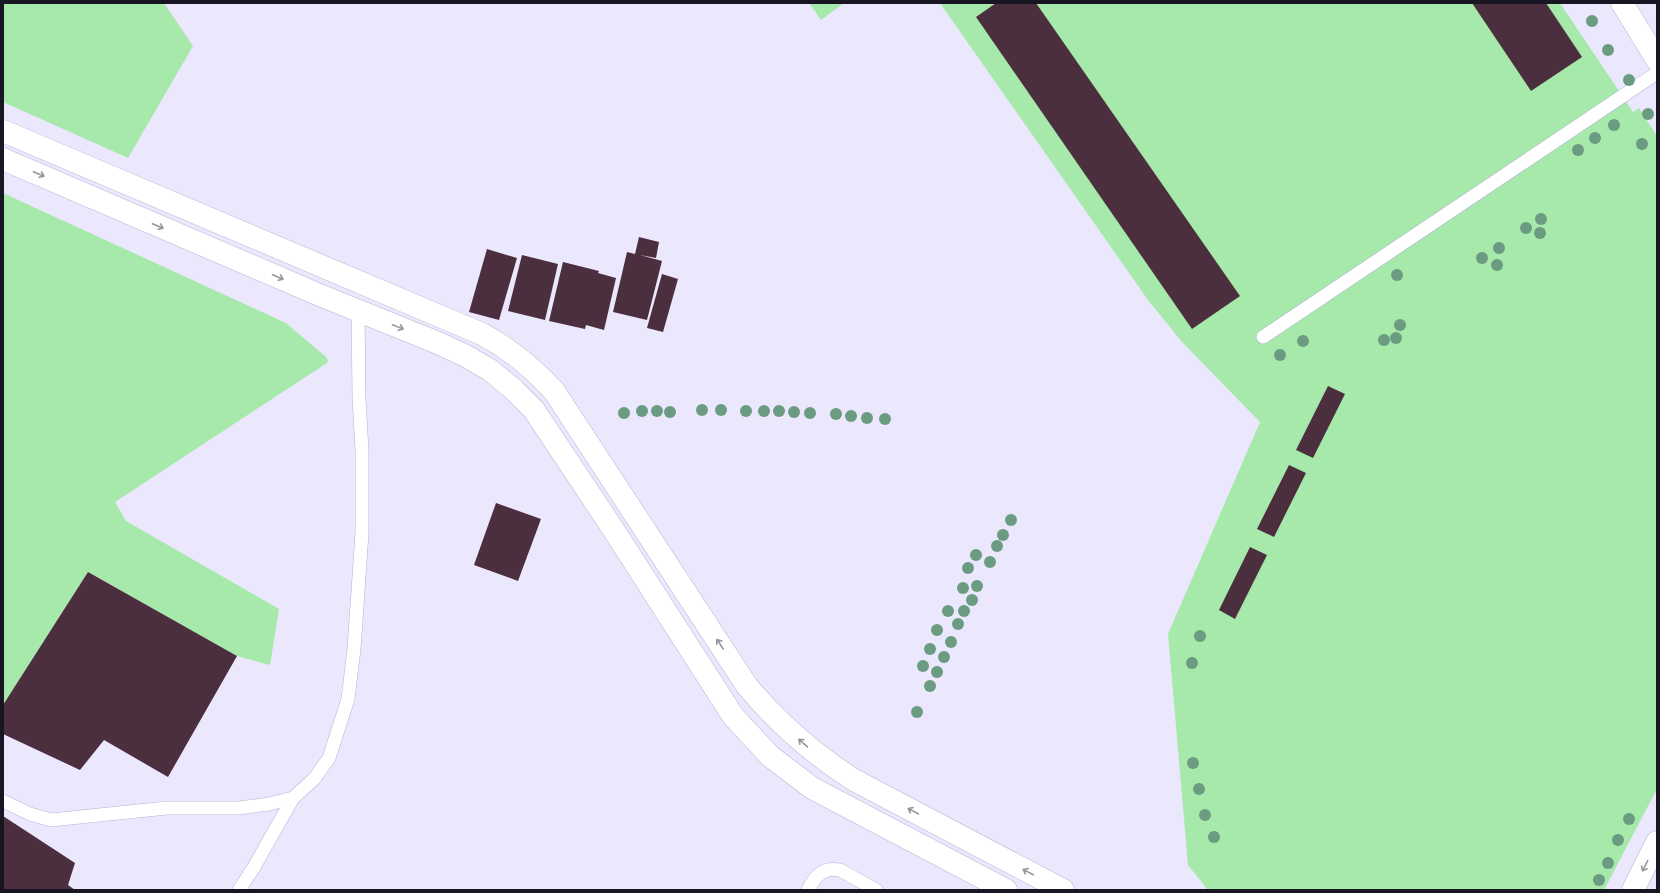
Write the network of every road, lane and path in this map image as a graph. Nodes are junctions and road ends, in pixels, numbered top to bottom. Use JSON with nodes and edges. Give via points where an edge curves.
{"nodes":[{"id":1,"x":1622,"y":3,"type":"edge"},
{"id":2,"x":1657,"y":60,"type":"edge"},
{"id":3,"x":1657,"y":72,"type":"edge"},
{"id":4,"x":3,"y":131,"type":"edge"},
{"id":5,"x":3,"y":159,"type":"edge"},
{"id":6,"x":358,"y":311,"type":"junction"},
{"id":7,"x":1263,"y":336,"type":"dead end"},
{"id":8,"x":293,"y":798,"type":"junction"},
{"id":9,"x":3,"y":801,"type":"edge"},
{"id":10,"x":1657,"y":842,"type":"edge"},
{"id":11,"x":238,"y":890,"type":"edge"},
{"id":12,"x":808,"y":890,"type":"edge"},
{"id":13,"x":876,"y":890,"type":"edge"},
{"id":14,"x":1006,"y":890,"type":"edge"},
{"id":15,"x":1063,"y":890,"type":"edge"},
{"id":16,"x":1633,"y":890,"type":"edge"}],
"edges":[{"from":1,"to":2,"type":"street"},
{"from":3,"to":7,"type":"lane"},
{"from":15,"to":4,"type":"street","one_way":true,"via":[[854,780],[786,728],[747,686],[554,391],[521,358],[482,334]]},
{"from":5,"to":6,"type":"street","one_way":true},
{"from":6,"to":8,"type":"lane","via":[[362,533],[348,699],[329,758],[314,779]]},
{"from":6,"to":14,"type":"street","one_way":true,"via":[[464,355],[490,370],[534,410],[733,716],[770,756],[812,788]]},
{"from":8,"to":9,"type":"lane","via":[[239,808],[167,808],[51,820],[30,814]]},
{"from":8,"to":11,"type":"lane"},
{"from":10,"to":16,"type":"street","one_way":true},
{"from":12,"to":13,"type":"lane","via":[[816,877],[826,870],[833,869],[840,870]]}]}
